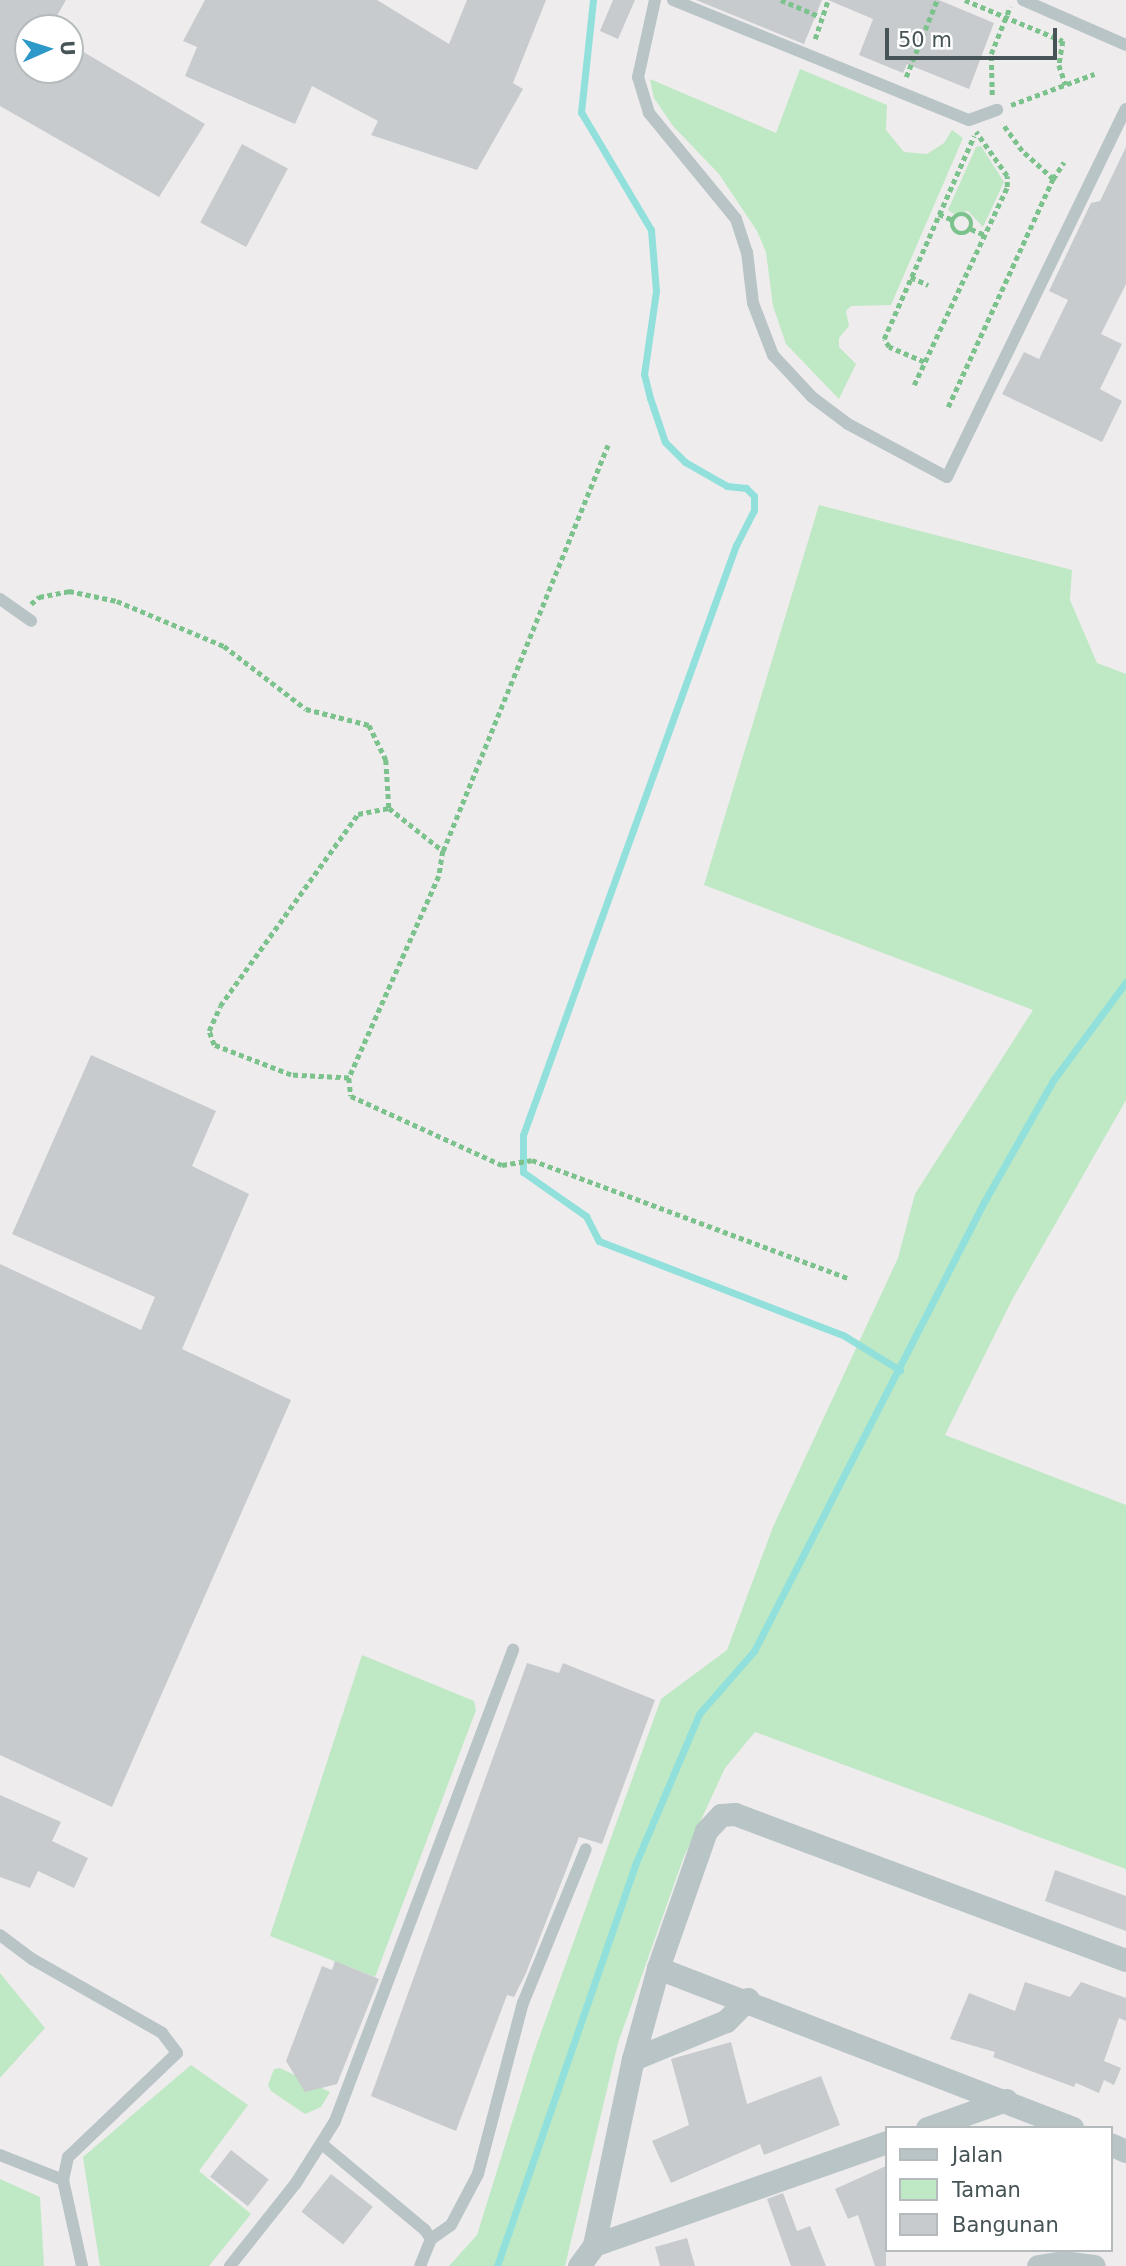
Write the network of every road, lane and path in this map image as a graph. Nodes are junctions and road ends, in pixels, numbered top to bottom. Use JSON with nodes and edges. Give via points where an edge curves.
{"nodes":[{"id":1,"x":655,"y":0,"type":"edge"},
{"id":2,"x":673,"y":0,"type":"edge"},
{"id":3,"x":781,"y":0,"type":"edge"},
{"id":4,"x":828,"y":0,"type":"edge"},
{"id":5,"x":937,"y":0,"type":"edge"},
{"id":6,"x":965,"y":0,"type":"edge"},
{"id":7,"x":1013,"y":0,"type":"edge"},
{"id":8,"x":1023,"y":0,"type":"edge"},
{"id":9,"x":821,"y":17,"type":"junction"},
{"id":10,"x":1004,"y":17,"type":"junction"},
{"id":11,"x":812,"y":38,"type":"dead end"},
{"id":12,"x":1126,"y":45,"type":"edge"},
{"id":13,"x":1094,"y":74,"type":"dead end"},
{"id":14,"x":1066,"y":85,"type":"junction"},
{"id":15,"x":899,"y":95,"type":"junction"},
{"id":16,"x":1013,"y":104,"type":"dead end"},
{"id":17,"x":1126,"y":109,"type":"edge"},
{"id":18,"x":997,"y":110,"type":"junction"},
{"id":19,"x":972,"y":126,"type":"junction"},
{"id":20,"x":1064,"y":162,"type":"dead end"},
{"id":21,"x":1054,"y":179,"type":"junction"},
{"id":22,"x":939,"y":214,"type":"junction"},
{"id":23,"x":953,"y":220,"type":"junction"},
{"id":24,"x":971,"y":229,"type":"junction"},
{"id":25,"x":985,"y":235,"type":"junction"},
{"id":26,"x":911,"y":277,"type":"junction"},
{"id":27,"x":928,"y":285,"type":"dead end"},
{"id":28,"x":924,"y":362,"type":"junction"},
{"id":29,"x":914,"y":385,"type":"dead end"},
{"id":30,"x":948,"y":407,"type":"dead end"},
{"id":31,"x":608,"y":444,"type":"dead end"},
{"id":32,"x":0,"y":598,"type":"edge"},
{"id":33,"x":25,"y":617,"type":"joint"},
{"id":34,"x":389,"y":807,"type":"junction"},
{"id":35,"x":443,"y":851,"type":"junction"},
{"id":36,"x":349,"y":1078,"type":"junction"},
{"id":37,"x":848,"y":1278,"type":"dead end"},
{"id":38,"x":513,"y":1650,"type":"dead end"},
{"id":39,"x":586,"y":1849,"type":"dead end"},
{"id":40,"x":0,"y":1935,"type":"edge"},
{"id":41,"x":1126,"y":1960,"type":"edge"},
{"id":42,"x":658,"y":1968,"type":"junction"},
{"id":43,"x":748,"y":1999,"type":"junction"},
{"id":44,"x":633,"y":2059,"type":"junction"},
{"id":45,"x":1006,"y":2100,"type":"junction"},
{"id":46,"x":933,"y":2126,"type":"edge"},
{"id":47,"x":1067,"y":2126,"type":"edge"},
{"id":48,"x":884,"y":2143,"type":"edge"},
{"id":49,"x":322,"y":2144,"type":"junction"},
{"id":50,"x":0,"y":2155,"type":"edge"},
{"id":51,"x":63,"y":2180,"type":"junction"},
{"id":52,"x":431,"y":2239,"type":"junction"},
{"id":53,"x":594,"y":2245,"type":"junction"},
{"id":54,"x":82,"y":2266,"type":"edge"},
{"id":55,"x":230,"y":2266,"type":"edge"},
{"id":56,"x":420,"y":2266,"type":"edge"},
{"id":57,"x":579,"y":2266,"type":"edge"},
{"id":58,"x":1038,"y":2266,"type":"edge"},
{"id":59,"x":1094,"y":2266,"type":"edge"}],
"edges":[{"from":1,"to":17,"type":"lane","via":[[638,77],[649,113],[736,219],[747,252],[753,303],[773,355],[812,397],[848,424],[947,477]]},
{"from":2,"to":15,"type":"lane"},
{"from":3,"to":9,"type":"path"},
{"from":4,"to":9,"type":"path"},
{"from":5,"to":15,"type":"path"},
{"from":6,"to":10,"type":"path"},
{"from":7,"to":10,"type":"path"},
{"from":8,"to":12,"type":"lane"},
{"from":9,"to":11,"type":"path"},
{"from":10,"to":14,"type":"path","via":[[1063,41],[1059,65]]},
{"from":10,"to":18,"type":"path","via":[[989,69]]},
{"from":13,"to":14,"type":"path"},
{"from":14,"to":16,"type":"path"},
{"from":15,"to":19,"type":"lane"},
{"from":18,"to":19,"type":"lane"},
{"from":18,"to":21,"type":"path","via":[[1011,138]]},
{"from":19,"to":22,"type":"path"},
{"from":19,"to":25,"type":"path","via":[[1007,176],[1007,187]]},
{"from":20,"to":21,"type":"path"},
{"from":21,"to":30,"type":"path"},
{"from":22,"to":23,"type":"path"},
{"from":22,"to":26,"type":"path"},
{"from":23,"to":24,"type":"path","via":[[958,234]]},
{"from":23,"to":24,"type":"path","via":[[967,215]]},
{"from":24,"to":25,"type":"path"},
{"from":25,"to":28,"type":"path"},
{"from":26,"to":27,"type":"path"},
{"from":26,"to":28,"type":"path","via":[[884,339],[889,347]]},
{"from":28,"to":29,"type":"path"},
{"from":31,"to":35,"type":"path"},
{"from":32,"to":33,"type":"lane"},
{"from":33,"to":34,"type":"path","via":[[38,597],[69,591],[117,601],[224,646],[306,709],[369,725],[386,760]]},
{"from":34,"to":35,"type":"path"},
{"from":34,"to":36,"type":"path","via":[[358,814],[220,1006],[209,1031],[215,1045],[291,1075]]},
{"from":35,"to":36,"type":"path","via":[[439,876]]},
{"from":36,"to":37,"type":"path","via":[[351,1096],[502,1165],[532,1160]]},
{"from":38,"to":49,"type":"lane","via":[[335,2121]]},
{"from":39,"to":52,"type":"lane","via":[[523,2003],[478,2174],[451,2225]]},
{"from":40,"to":51,"type":"lane","via":[[32,1959],[162,2033],[177,2053],[68,2157]]},
{"from":41,"to":42,"type":"street","via":[[727,1814],[710,1824]]},
{"from":42,"to":43,"type":"street"},
{"from":42,"to":44,"type":"street"},
{"from":43,"to":44,"type":"street","via":[[726,2021]]},
{"from":43,"to":45,"type":"street"},
{"from":44,"to":53,"type":"street"},
{"from":45,"to":46,"type":"street"},
{"from":45,"to":47,"type":"street"},
{"from":48,"to":53,"type":"street"},
{"from":49,"to":52,"type":"lane"},
{"from":49,"to":55,"type":"lane"},
{"from":50,"to":51,"type":"lane"},
{"from":51,"to":54,"type":"lane"},
{"from":52,"to":56,"type":"lane"},
{"from":53,"to":57,"type":"street"},
{"from":58,"to":59,"type":"street","via":[[1062,2262]]}]}
